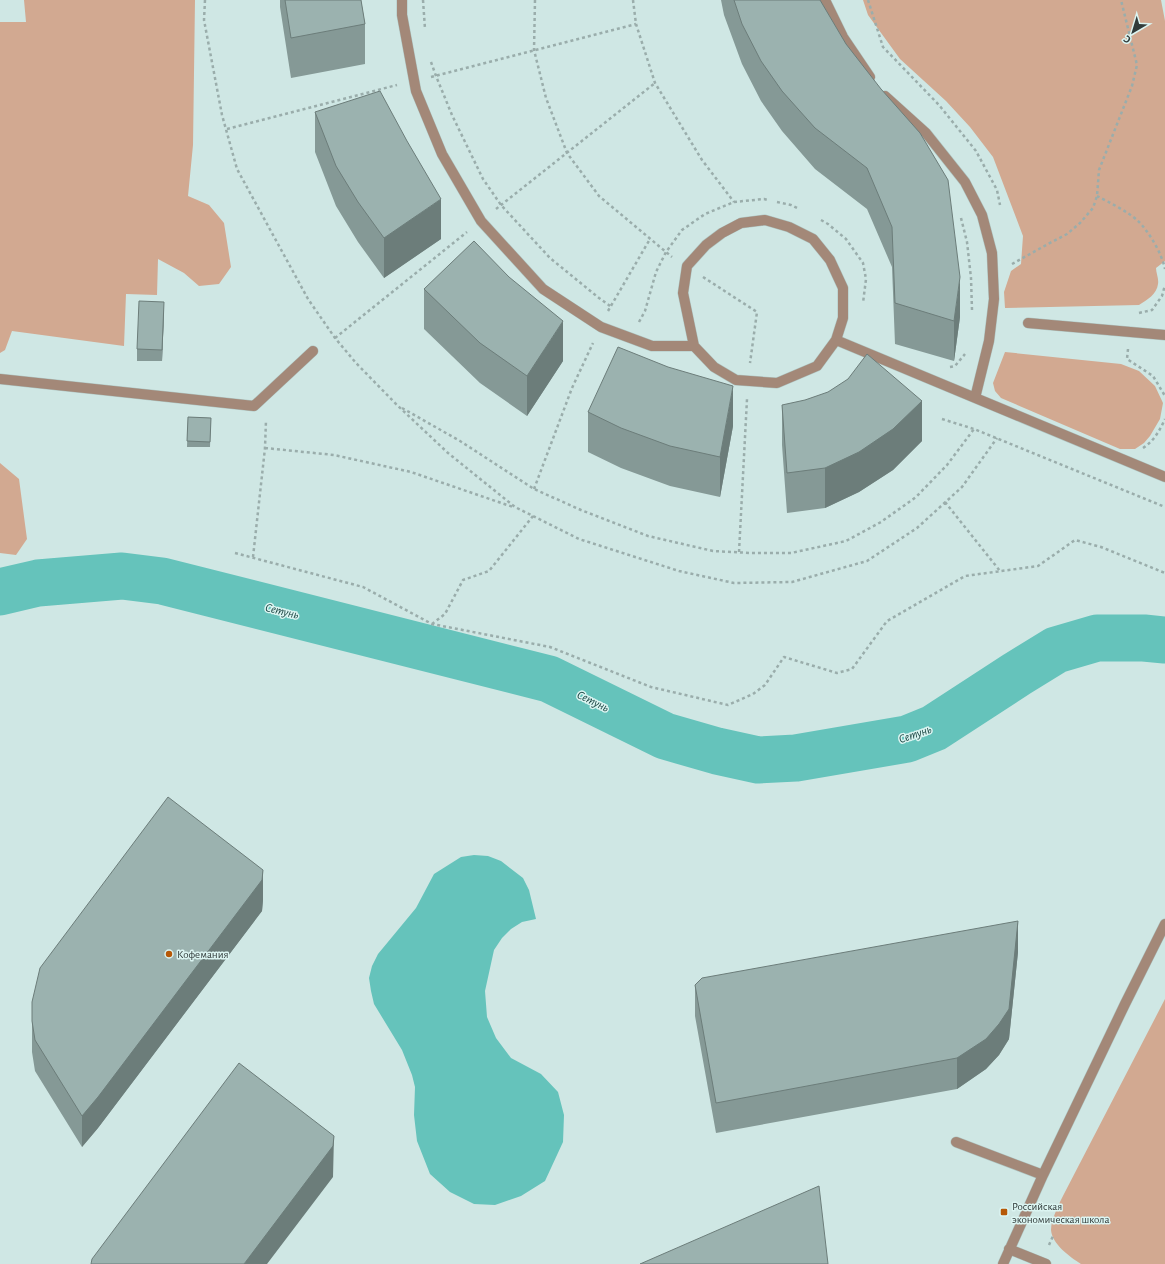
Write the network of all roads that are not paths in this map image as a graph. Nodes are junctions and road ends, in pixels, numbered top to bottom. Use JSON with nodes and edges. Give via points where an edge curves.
{"nodes":[{"id":1,"x":402,"y":0,"type":"edge"},
{"id":2,"x":825,"y":0,"type":"edge"},
{"id":3,"x":1028,"y":323,"type":"dead end"},
{"id":4,"x":1165,"y":335,"type":"edge"},
{"id":5,"x":836,"y":340,"type":"junction"},
{"id":6,"x":694,"y":346,"type":"junction"},
{"id":7,"x":313,"y":351,"type":"dead end"},
{"id":8,"x":0,"y":379,"type":"edge"},
{"id":9,"x":974,"y":398,"type":"junction"},
{"id":10,"x":1165,"y":478,"type":"edge"},
{"id":11,"x":1165,"y":924,"type":"edge"},
{"id":12,"x":956,"y":1142,"type":"dead end"},
{"id":13,"x":1043,"y":1175,"type":"junction"},
{"id":14,"x":1009,"y":1249,"type":"junction"},
{"id":15,"x":1003,"y":1264,"type":"edge"},
{"id":16,"x":1046,"y":1264,"type":"edge"}],
"edges":[{"from":1,"to":6,"type":"street","via":[[402,15],[416,91],[442,154],[481,221],[543,289],[601,327],[652,346]]},
{"from":2,"to":9,"type":"street","via":[[844,37],[878,88],[926,133],[965,182],[982,216],[992,253],[994,299],[989,341]]},
{"from":3,"to":4,"type":"street"},
{"from":5,"to":6,"type":"street","via":[[817,366],[777,383],[736,380],[714,367]]},
{"from":5,"to":6,"type":"street","via":[[843,318],[843,288],[830,260],[813,239],[789,227],[765,220],[741,223],[722,233],[706,244],[687,266],[683,293]]},
{"from":5,"to":9,"type":"street"},
{"from":7,"to":8,"type":"street","via":[[254,406]]},
{"from":9,"to":10,"type":"street"},
{"from":11,"to":13,"type":"street"},
{"from":12,"to":13,"type":"street"},
{"from":13,"to":14,"type":"street"},
{"from":14,"to":15,"type":"street"},
{"from":14,"to":16,"type":"street"}]}
